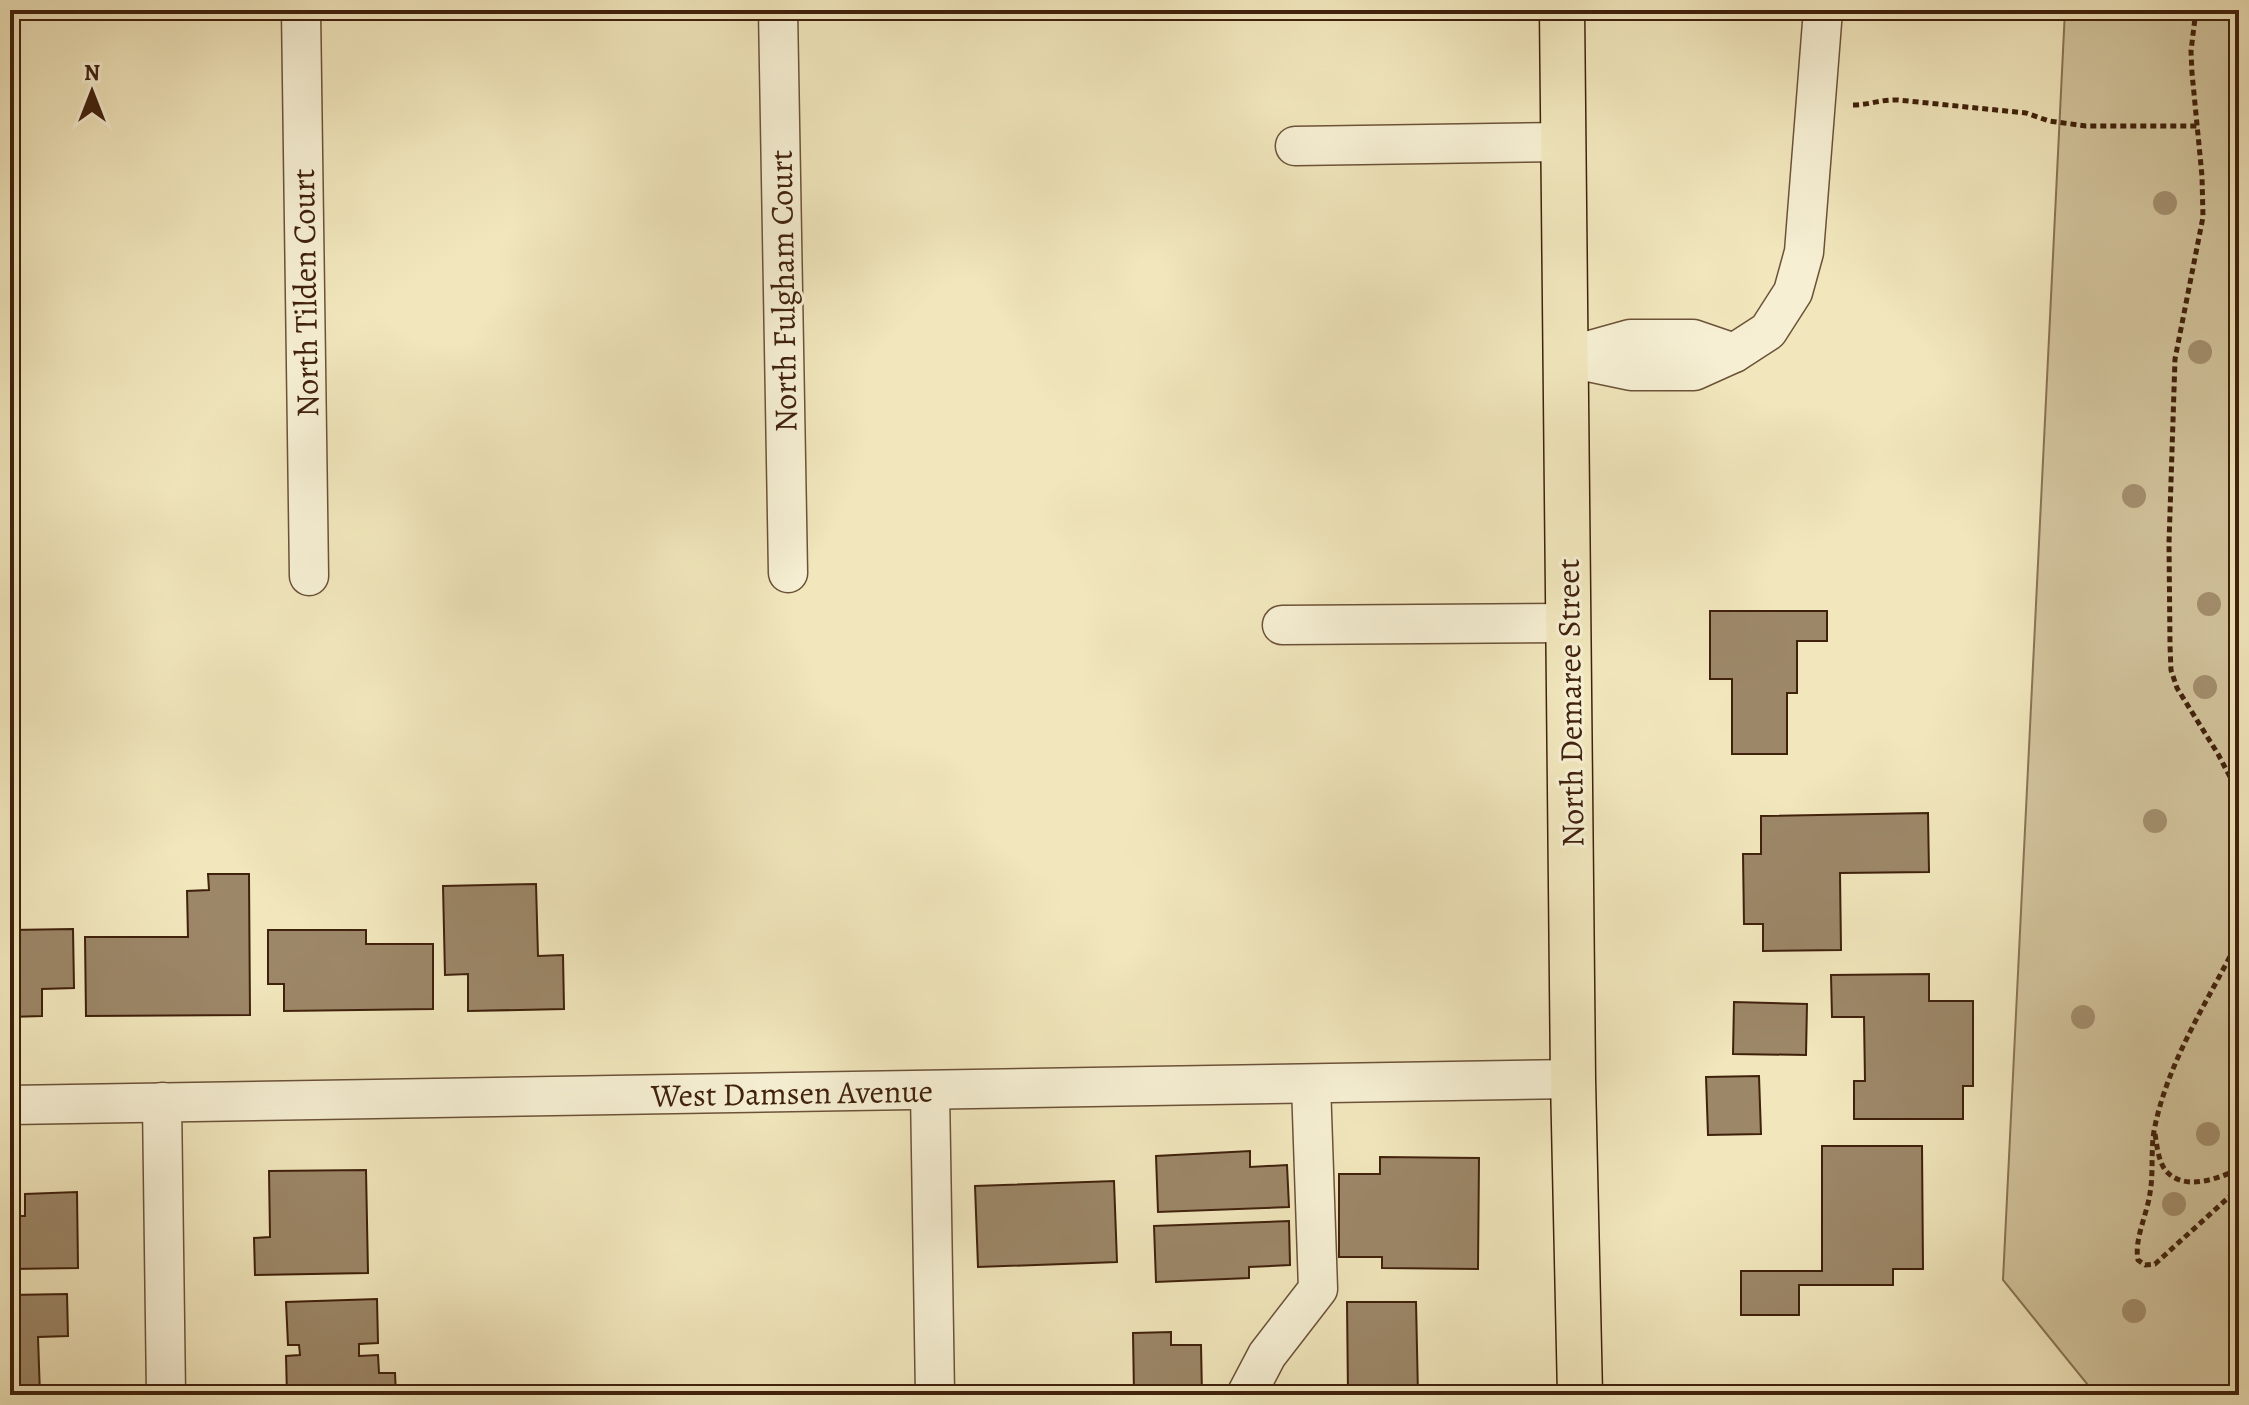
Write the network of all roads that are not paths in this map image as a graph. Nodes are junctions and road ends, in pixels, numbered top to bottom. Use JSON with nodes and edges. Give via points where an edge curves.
{"nodes":[{"id":1,"x":301,"y":10,"type":"edge"},
{"id":2,"x":778,"y":10,"type":"edge"},
{"id":3,"x":1562,"y":10,"type":"edge"},
{"id":4,"x":1823,"y":10,"type":"edge"},
{"id":5,"x":1563,"y":142,"type":"junction"},
{"id":6,"x":1295,"y":146,"type":"dead end"},
{"id":7,"x":1564,"y":357,"type":"junction"},
{"id":8,"x":788,"y":573,"type":"dead end"},
{"id":9,"x":309,"y":576,"type":"dead end"},
{"id":10,"x":1570,"y":623,"type":"junction"},
{"id":11,"x":1282,"y":625,"type":"dead end"},
{"id":12,"x":1573,"y":1079,"type":"junction"},
{"id":13,"x":1311,"y":1084,"type":"junction"},
{"id":14,"x":930,"y":1091,"type":"junction"},
{"id":15,"x":162,"y":1102,"type":"junction"},
{"id":16,"x":10,"y":1105,"type":"edge"},
{"id":17,"x":166,"y":1395,"type":"edge"},
{"id":18,"x":935,"y":1395,"type":"edge"},
{"id":19,"x":1246,"y":1395,"type":"edge"},
{"id":20,"x":1580,"y":1395,"type":"edge"}],
"edges":[{"from":1,"to":9,"type":"street","name":"North Tilden Court"},
{"from":2,"to":8,"type":"street","name":"North Fulgham Court"},
{"from":3,"to":5,"type":"main road","name":"North Demaree Street"},
{"from":4,"to":7,"type":"street","via":[[1804,252],[1793,292],[1768,331],[1734,353],[1693,339],[1630,339]]},
{"from":5,"to":6,"type":"street"},
{"from":5,"to":7,"type":"main road","name":"North Demaree Street"},
{"from":7,"to":10,"type":"main road","name":"North Demaree Street"},
{"from":10,"to":11,"type":"street"},
{"from":10,"to":12,"type":"main road","name":"North Demaree Street"},
{"from":12,"to":13,"type":"street","name":"West Damsen Avenue"},
{"from":12,"to":20,"type":"main road","name":"North Demaree Street"},
{"from":13,"to":14,"type":"street","name":"West Damsen Avenue"},
{"from":13,"to":19,"type":"street","via":[[1318,1289],[1267,1355]]},
{"from":14,"to":15,"type":"street","name":"West Damsen Avenue"},
{"from":14,"to":18,"type":"street"},
{"from":15,"to":16,"type":"street","name":"West Damsen Avenue"},
{"from":15,"to":17,"type":"street"}]}
